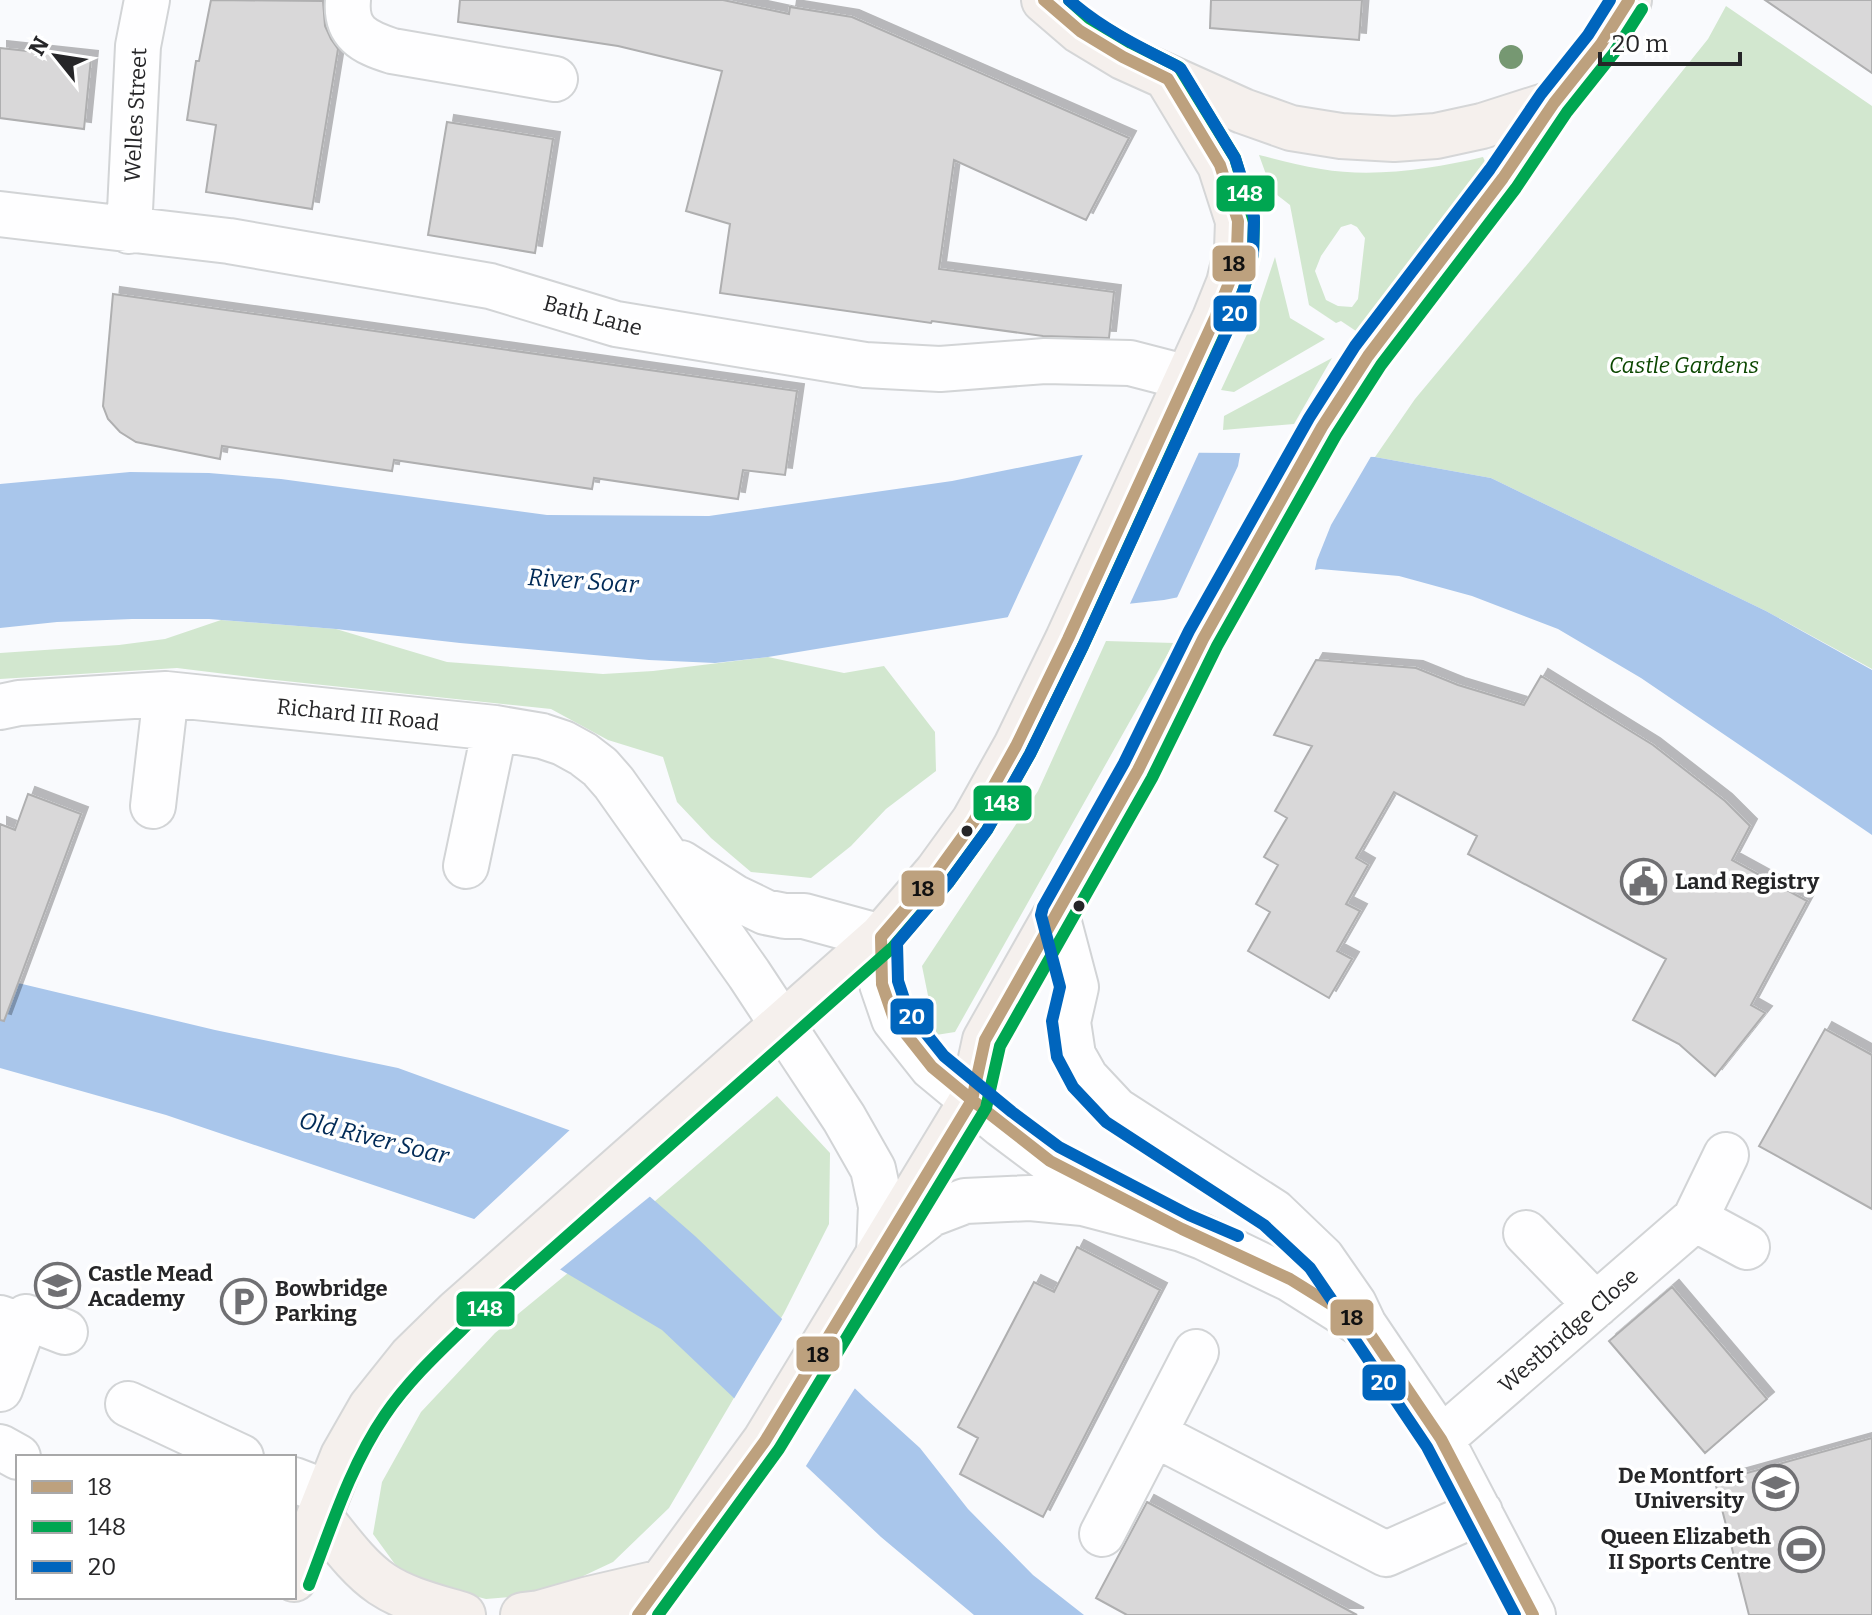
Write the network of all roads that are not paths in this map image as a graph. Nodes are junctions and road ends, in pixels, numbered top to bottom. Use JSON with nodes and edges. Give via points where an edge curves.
{"nodes":[{"id":1,"x":147,"y":0,"type":"edge"},
{"id":2,"x":348,"y":0,"type":"edge"},
{"id":3,"x":1044,"y":0,"type":"edge"},
{"id":4,"x":1629,"y":0,"type":"edge"},
{"id":5,"x":555,"y":79,"type":"dead end"},
{"id":6,"x":1168,"y":79,"type":"junction"},
{"id":7,"x":1554,"y":103,"type":"junction"},
{"id":8,"x":0,"y":214,"type":"edge"},
{"id":9,"x":129,"y":231,"type":"junction"},
{"id":10,"x":1188,"y":378,"type":"junction"},
{"id":11,"x":166,"y":694,"type":"junction"},
{"id":12,"x":0,"y":707,"type":"edge"},
{"id":13,"x":495,"y":728,"type":"junction"},
{"id":14,"x":153,"y":806,"type":"dead end"},
{"id":15,"x":665,"y":853,"type":"junction"},
{"id":16,"x":466,"y":866,"type":"dead end"},
{"id":17,"x":1057,"y":915,"type":"junction"},
{"id":18,"x":881,"y":937,"type":"junction"},
{"id":19,"x":783,"y":1024,"type":"junction"},
{"id":20,"x":972,"y":1100,"type":"junction"},
{"id":21,"x":1726,"y":1155,"type":"dead end"},
{"id":22,"x":1695,"y":1219,"type":"junction"},
{"id":23,"x":1182,"y":1229,"type":"junction"},
{"id":24,"x":1526,"y":1233,"type":"dead end"},
{"id":25,"x":1747,"y":1247,"type":"dead end"},
{"id":26,"x":872,"y":1265,"type":"junction"},
{"id":27,"x":1596,"y":1305,"type":"junction"},
{"id":28,"x":1364,"y":1325,"type":"junction"},
{"id":29,"x":29,"y":1326,"type":"edge"},
{"id":30,"x":1196,"y":1352,"type":"dead end"},
{"id":31,"x":0,"y":1389,"type":"edge"},
{"id":32,"x":128,"y":1404,"type":"dead end"},
{"id":33,"x":1154,"y":1434,"type":"junction"},
{"id":34,"x":1441,"y":1439,"type":"junction"},
{"id":35,"x":237,"y":1455,"type":"edge"},
{"id":36,"x":314,"y":1496,"type":"edge"},
{"id":37,"x":1480,"y":1512,"type":"junction"},
{"id":38,"x":1102,"y":1534,"type":"dead end"},
{"id":39,"x":296,"y":1566,"type":"edge"},
{"id":40,"x":650,"y":1599,"type":"edge"},
{"id":41,"x":463,"y":1615,"type":"edge"},
{"id":42,"x":523,"y":1615,"type":"edge"},
{"id":43,"x":1533,"y":1615,"type":"edge"}],
"edges":[{"from":1,"to":9,"type":"street","name":"Welles Street","via":[[138,46]]},
{"from":2,"to":5,"type":"street","via":[[347,15],[369,43]]},
{"from":3,"to":6,"type":"main road","via":[[1080,31]]},
{"from":4,"to":7,"type":"main road"},
{"from":6,"to":7,"type":"main road","via":[[1291,128],[1341,136],[1436,136]]},
{"from":6,"to":10,"type":"main road","via":[[1220,165],[1238,221],[1229,283]]},
{"from":7,"to":17,"type":"main road","via":[[1322,427]]},
{"from":8,"to":9,"type":"street","name":"Bath Lane"},
{"from":9,"to":10,"type":"street","name":"Bath Lane","via":[[229,241],[490,286],[616,324],[865,365],[940,369],[1045,361],[1130,363]]},
{"from":10,"to":18,"type":"main road","via":[[1016,746],[974,821]]},
{"from":11,"to":12,"type":"street","name":"Richard III Road"},
{"from":11,"to":13,"type":"street","name":"Richard III Road"},
{"from":11,"to":14,"type":"street"},
{"from":13,"to":15,"type":"street","name":"Richard III Road","via":[[542,736],[583,754],[614,783]]},
{"from":13,"to":16,"type":"street"},
{"from":15,"to":18,"type":"street","name":"Richard III Road","via":[[765,912],[804,916]]},
{"from":15,"to":19,"type":"street","name":"Richard III Road"},
{"from":17,"to":20,"type":"main road","via":[[985,1040]]},
{"from":17,"to":28,"type":"street","via":[[1076,987],[1068,1022],[1073,1055],[1086,1078],[1116,1110],[1274,1212],[1322,1258]]},
{"from":18,"to":19,"type":"main road"},
{"from":18,"to":20,"type":"street","via":[[882,984],[894,1019],[932,1067]]},
{"from":19,"to":26,"type":"street","name":"Richard III Road","via":[[873,1169],[881,1206]]},
{"from":19,"to":36,"type":"main road","via":[[411,1357],[371,1407]]},
{"from":20,"to":23,"type":"street","via":[[1050,1161]]},
{"from":20,"to":26,"type":"main road"},
{"from":21,"to":22,"type":"street","name":"Westbridge Close"},
{"from":22,"to":25,"type":"street"},
{"from":22,"to":27,"type":"street","name":"Westbridge Close"},
{"from":23,"to":26,"type":"street","via":[[1083,1203],[1030,1198],[965,1201],[931,1214]]},
{"from":23,"to":28,"type":"street","via":[[1290,1279]]},
{"from":24,"to":27,"type":"street"},
{"from":26,"to":40,"type":"main road","via":[[765,1441]]},
{"from":27,"to":34,"type":"street","name":"Westbridge Close"},
{"from":28,"to":34,"type":"street"},
{"from":29,"to":31,"type":"street"},
{"from":30,"to":33,"type":"street"},
{"from":32,"to":35,"type":"street"},
{"from":33,"to":37,"type":"street","via":[[1386,1554]]},
{"from":33,"to":38,"type":"street"},
{"from":34,"to":37,"type":"street"},
{"from":36,"to":39,"type":"main road"},
{"from":36,"to":41,"type":"main road","via":[[345,1548],[383,1585]]},
{"from":37,"to":43,"type":"street"},
{"from":40,"to":42,"type":"main road","via":[[589,1599]]}]}
